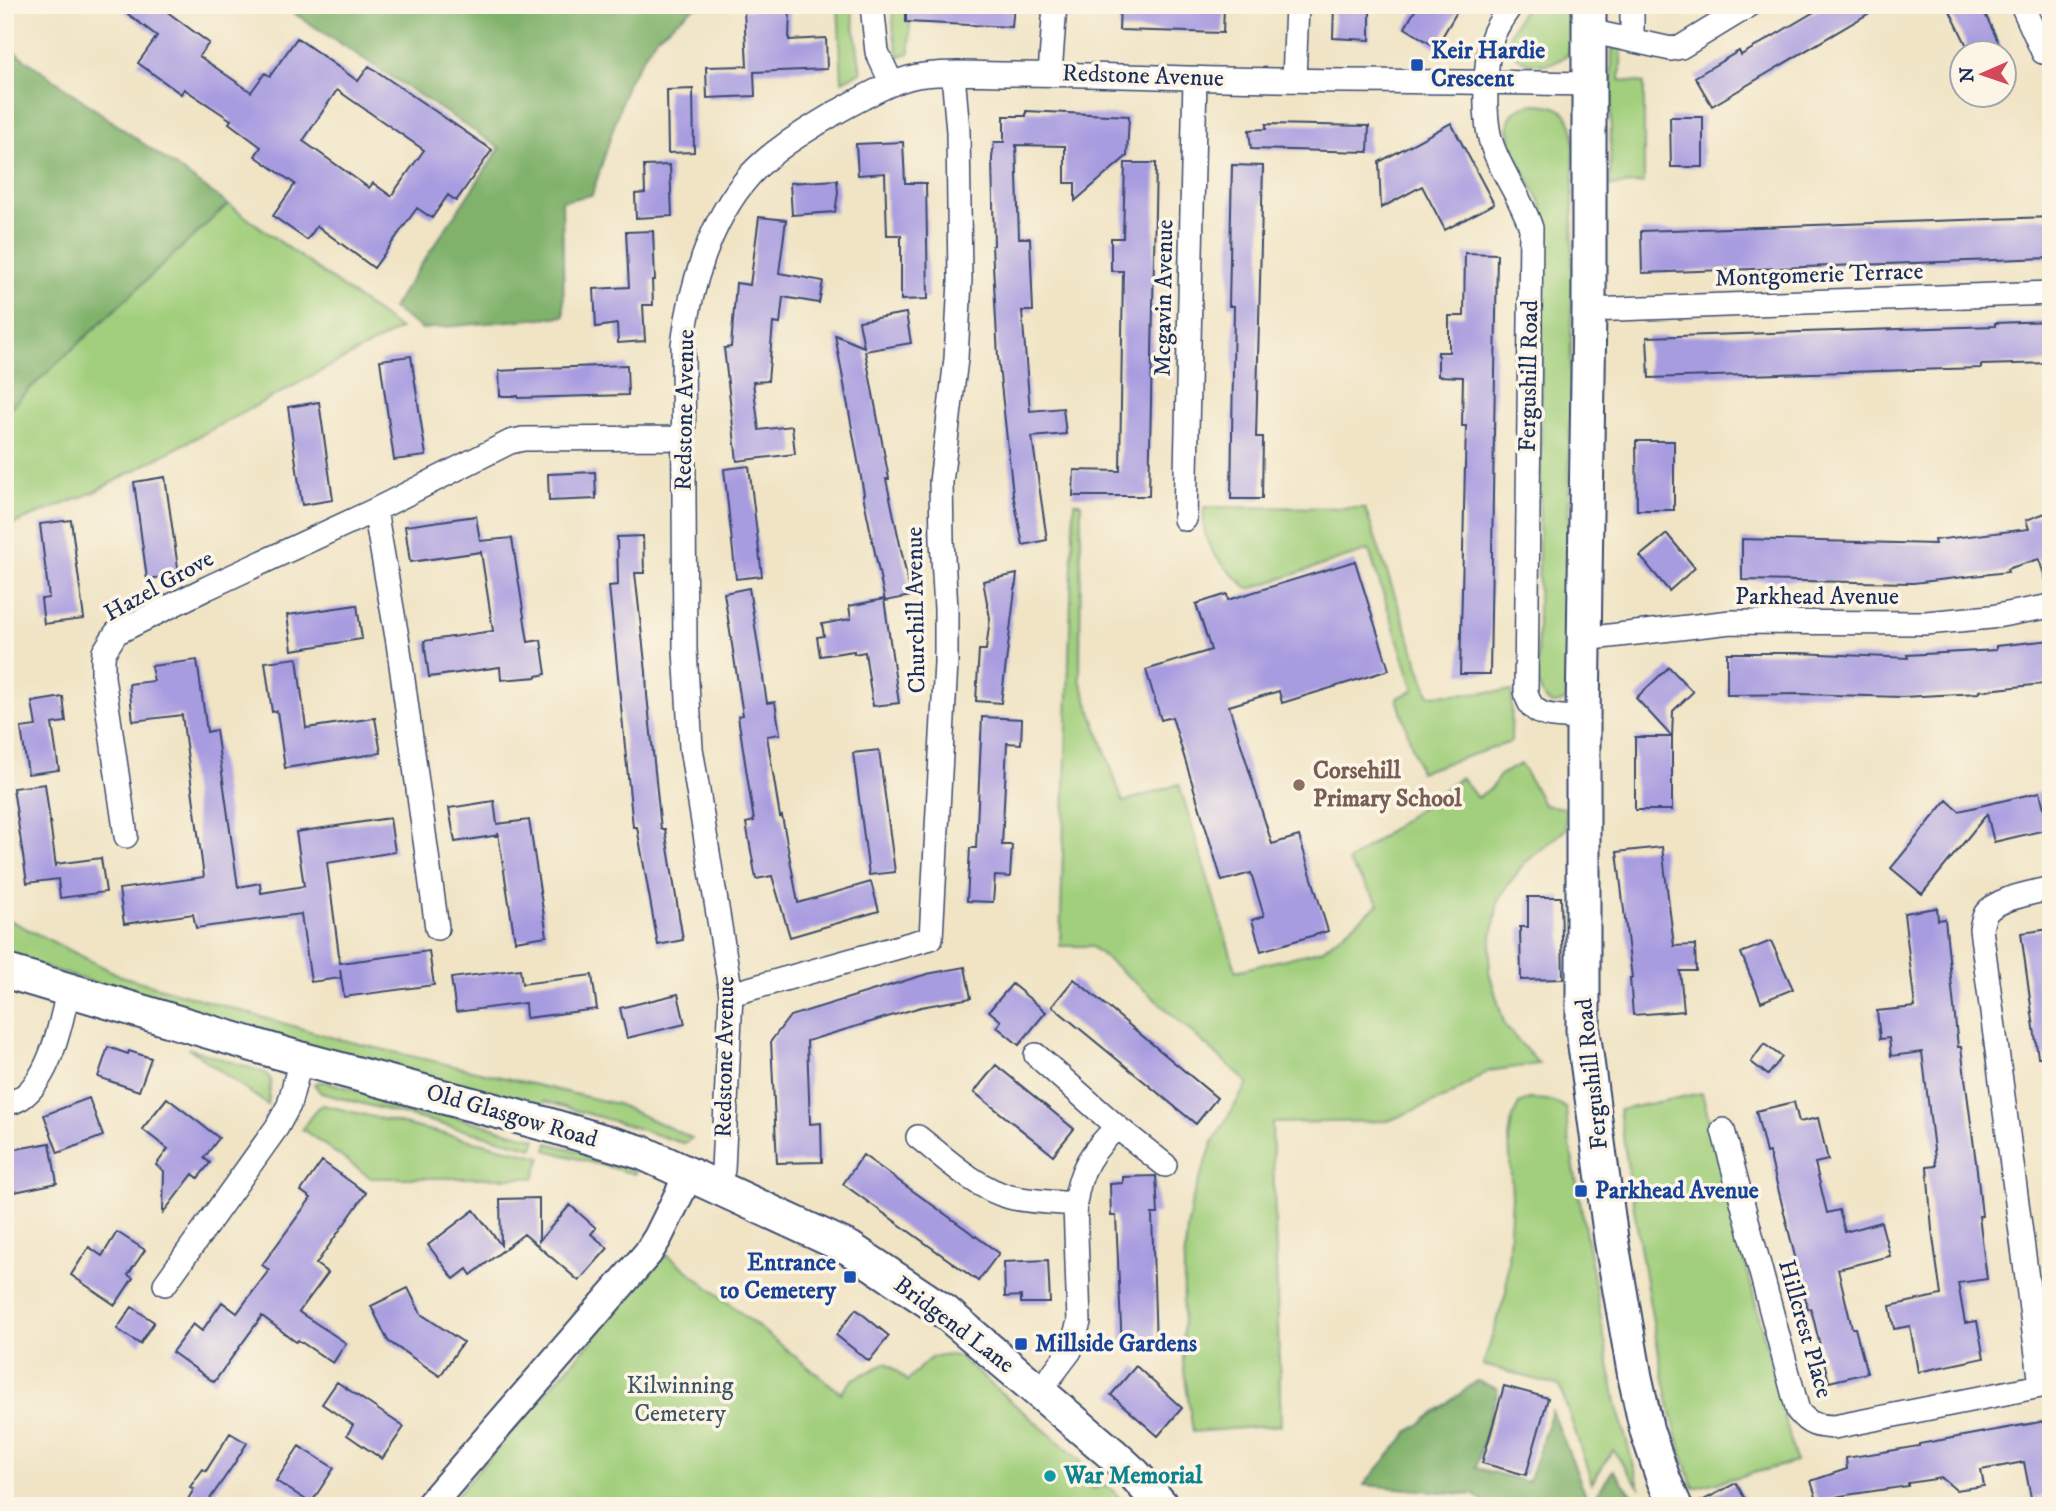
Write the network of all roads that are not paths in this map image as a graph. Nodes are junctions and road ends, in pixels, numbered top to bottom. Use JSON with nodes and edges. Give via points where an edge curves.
{"nodes":[{"id":1,"x":872,"y":5,"type":"edge"},
{"id":2,"x":1055,"y":5,"type":"edge"},
{"id":3,"x":1297,"y":5,"type":"edge"},
{"id":4,"x":1511,"y":5,"type":"edge"},
{"id":5,"x":1632,"y":5,"type":"edge"},
{"id":6,"x":1750,"y":5,"type":"edge"},
{"id":7,"x":2022,"y":5,"type":"edge"},
{"id":8,"x":1589,"y":18,"type":"edge"},
{"id":9,"x":1632,"y":39,"type":"junction"},
{"id":10,"x":2043,"y":52,"type":"dead end"},
{"id":11,"x":953,"y":74,"type":"junction"},
{"id":12,"x":1050,"y":74,"type":"junction"},
{"id":13,"x":1195,"y":78,"type":"junction"},
{"id":14,"x":1294,"y":80,"type":"junction"},
{"id":15,"x":892,"y":84,"type":"junction"},
{"id":16,"x":1487,"y":84,"type":"junction"},
{"id":17,"x":1590,"y":84,"type":"junction"},
{"id":18,"x":2051,"y":293,"type":"edge"},
{"id":19,"x":1589,"y":310,"type":"junction"},
{"id":20,"x":682,"y":438,"type":"junction"},
{"id":21,"x":375,"y":510,"type":"junction"},
{"id":22,"x":1185,"y":519,"type":"dead end"},
{"id":23,"x":2051,"y":606,"type":"edge"},
{"id":24,"x":1584,"y":639,"type":"junction"},
{"id":25,"x":1583,"y":718,"type":"junction"},
{"id":26,"x":126,"y":836,"type":"dead end"},
{"id":27,"x":2051,"y":888,"type":"edge"},
{"id":28,"x":437,"y":928,"type":"dead end"},
{"id":29,"x":5,"y":971,"type":"edge"},
{"id":30,"x":68,"y":991,"type":"junction"},
{"id":31,"x":731,"y":994,"type":"junction"},
{"id":32,"x":1035,"y":1055,"type":"dead end"},
{"id":33,"x":301,"y":1059,"type":"junction"},
{"id":34,"x":5,"y":1104,"type":"edge"},
{"id":35,"x":1117,"y":1127,"type":"junction"},
{"id":36,"x":1723,"y":1130,"type":"dead end"},
{"id":37,"x":918,"y":1138,"type":"dead end"},
{"id":38,"x":1165,"y":1165,"type":"dead end"},
{"id":39,"x":703,"y":1181,"type":"junction"},
{"id":40,"x":1075,"y":1204,"type":"junction"},
{"id":41,"x":165,"y":1284,"type":"dead end"},
{"id":42,"x":2046,"y":1385,"type":"edge"},
{"id":43,"x":1039,"y":1392,"type":"junction"},
{"id":44,"x":429,"y":1506,"type":"edge"},
{"id":45,"x":1162,"y":1506,"type":"edge"},
{"id":46,"x":1675,"y":1506,"type":"edge"}],
"edges":[{"from":1,"to":15,"type":"street","via":[[877,52]]},
{"from":2,"to":12,"type":"street"},
{"from":3,"to":14,"type":"street"},
{"from":4,"to":16,"type":"street","name":"Fergushill Road","via":[[1494,33]]},
{"from":5,"to":9,"type":"street"},
{"from":6,"to":9,"type":"street","via":[[1681,47],[1671,49]]},
{"from":7,"to":10,"type":"street"},
{"from":8,"to":9,"type":"street"},
{"from":8,"to":17,"type":"main road","name":"Fergushill Road"},
{"from":11,"to":12,"type":"street","name":"Redstone Avenue"},
{"from":11,"to":15,"type":"street","name":"Redstone Avenue"},
{"from":11,"to":31,"type":"street","name":"Churchill Avenue","via":[[960,280],[941,482],[946,663],[931,938]]},
{"from":12,"to":13,"type":"street","name":"Redstone Avenue"},
{"from":13,"to":14,"type":"street","name":"Redstone Avenue"},
{"from":13,"to":22,"type":"street","name":"Mcgavin Avenue"},
{"from":14,"to":16,"type":"street","name":"Redstone Avenue"},
{"from":15,"to":20,"type":"street","name":"Redstone Avenue","via":[[780,148],[749,176],[722,216],[687,314]]},
{"from":16,"to":17,"type":"street","name":"Redstone Avenue"},
{"from":16,"to":25,"type":"street","name":"Fergushill Road","via":[[1486,123],[1492,146],[1531,228],[1527,699],[1543,715]]},
{"from":17,"to":19,"type":"main road","name":"Fergushill Road"},
{"from":18,"to":19,"type":"street","name":"Montgomerie Terrace"},
{"from":19,"to":24,"type":"main road","name":"Fergushill Road"},
{"from":20,"to":21,"type":"street","name":"Hazel Grove","via":[[510,442]]},
{"from":20,"to":31,"type":"street","name":"Redstone Avenue","via":[[691,748]]},
{"from":21,"to":26,"type":"street","name":"Hazel Grove","via":[[116,634],[104,652],[103,677]]},
{"from":21,"to":28,"type":"street"},
{"from":23,"to":24,"type":"street","name":"Parkhead Avenue","via":[[1926,623],[1731,622]]},
{"from":24,"to":25,"type":"main road","name":"Fergushill Road"},
{"from":25,"to":46,"type":"main road","name":"Fergushill Road","via":[[1583,1031],[1588,1074],[1635,1377],[1647,1430]]},
{"from":27,"to":42,"type":"street","via":[[1996,905],[1987,911],[1982,929]]},
{"from":29,"to":30,"type":"main road","name":"Old Glasgow Road"},
{"from":30,"to":33,"type":"main road","name":"Old Glasgow Road"},
{"from":30,"to":34,"type":"street","via":[[49,1059],[38,1080],[19,1100]]},
{"from":31,"to":39,"type":"street","name":"Redstone Avenue","via":[[723,1170]]},
{"from":32,"to":35,"type":"street"},
{"from":33,"to":39,"type":"main road","name":"Old Glasgow Road","via":[[643,1153]]},
{"from":33,"to":41,"type":"street","via":[[289,1105],[277,1128]]},
{"from":35,"to":38,"type":"street"},
{"from":35,"to":40,"type":"street","via":[[1083,1167]]},
{"from":36,"to":42,"type":"street","name":"Hillcrest Place","via":[[1798,1410],[1806,1420],[1834,1427]]},
{"from":37,"to":40,"type":"street","via":[[995,1192],[1010,1198]]},
{"from":39,"to":43,"type":"main road","name":"Bridgend Lane","via":[[849,1248],[944,1312]]},
{"from":39,"to":44,"type":"street","name":"Redstone Avenue","via":[[648,1253]]},
{"from":40,"to":43,"type":"street","via":[[1079,1322],[1070,1351]]},
{"from":43,"to":45,"type":"main road","name":"Bridgend Lane","via":[[1135,1475]]}]}
